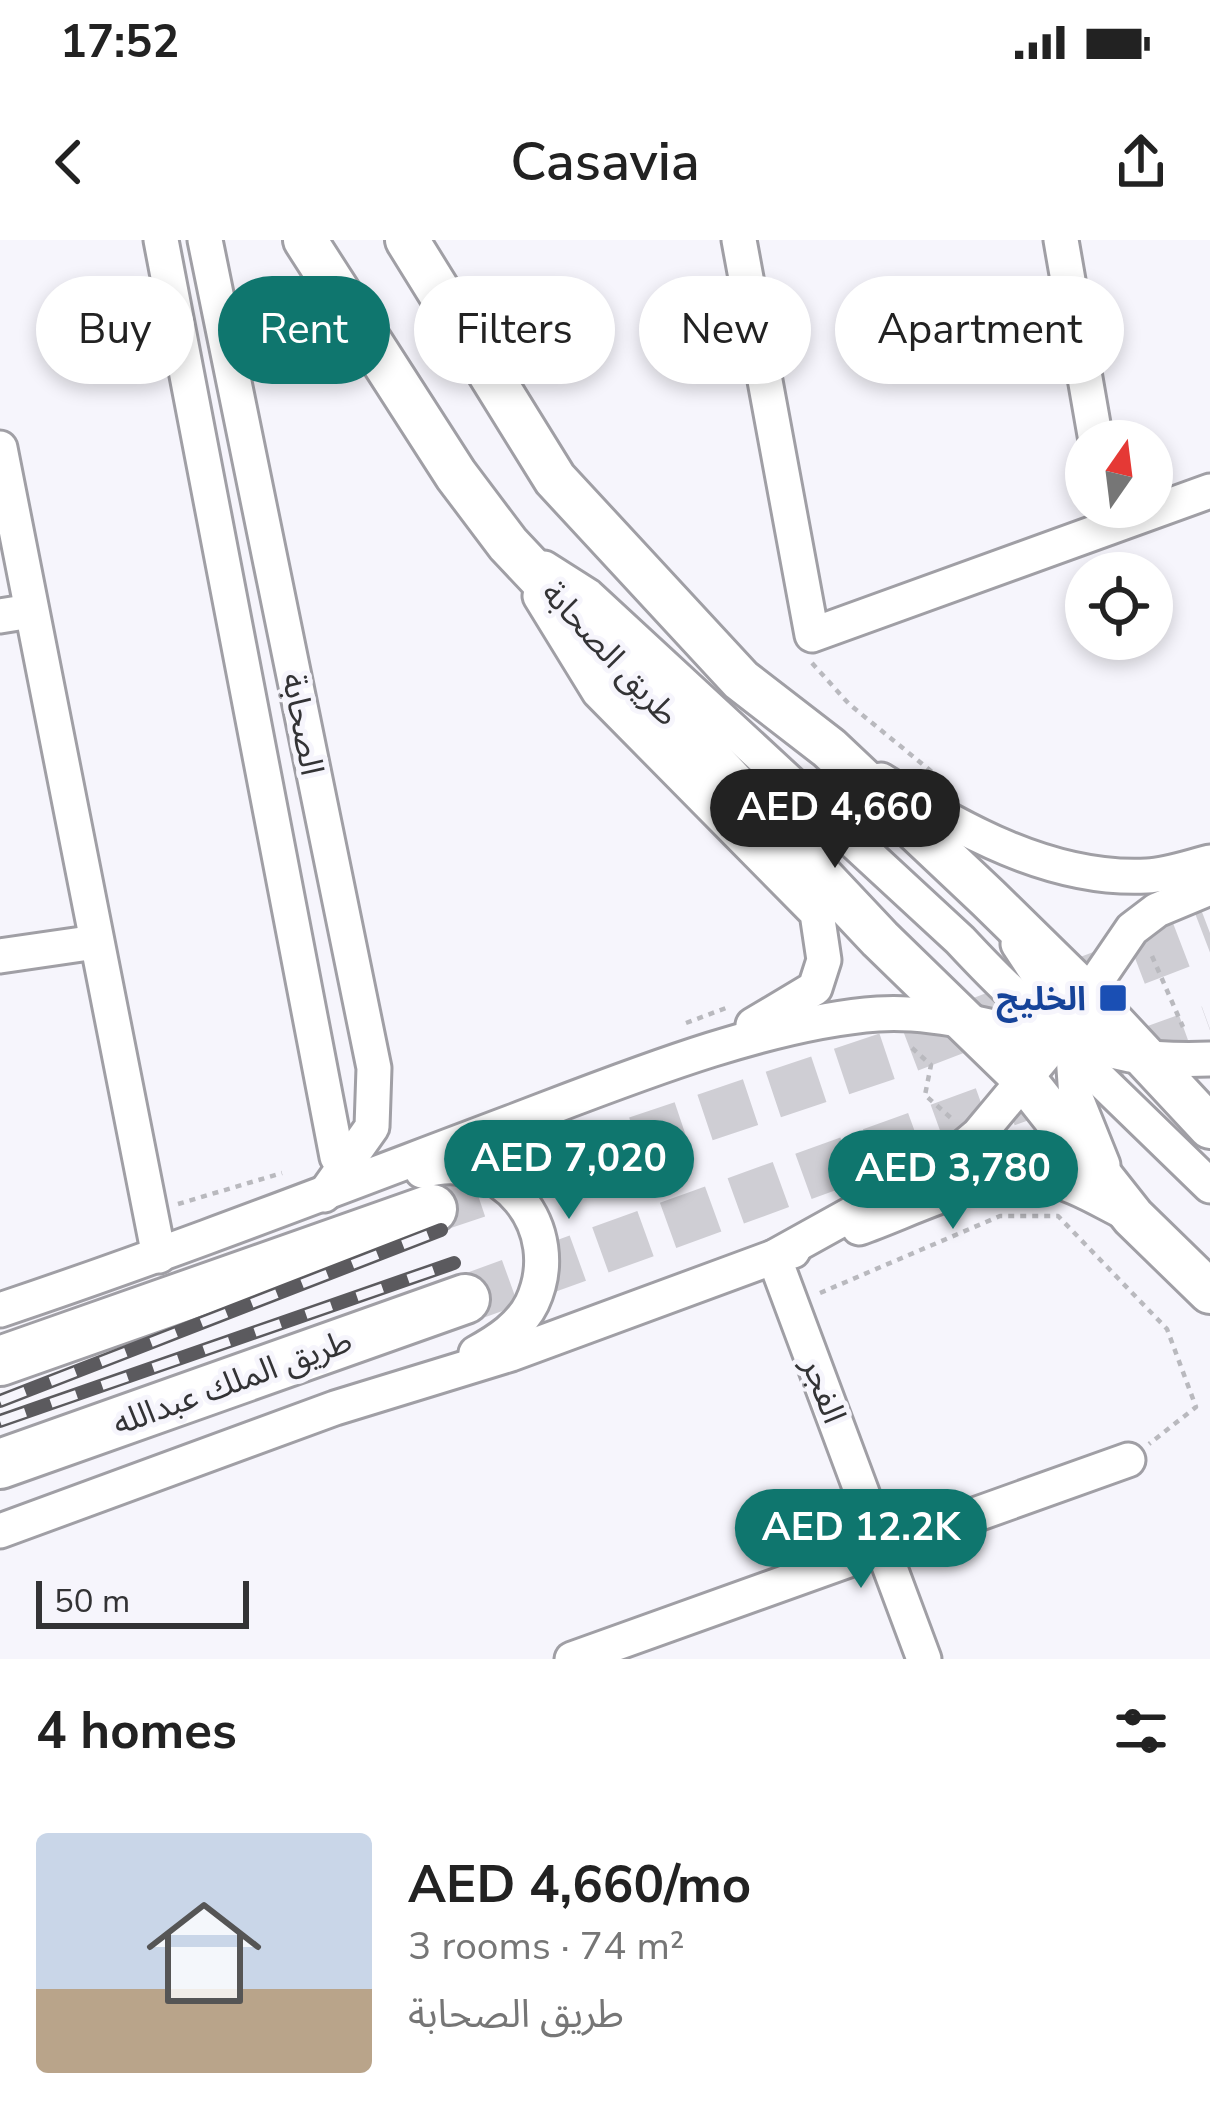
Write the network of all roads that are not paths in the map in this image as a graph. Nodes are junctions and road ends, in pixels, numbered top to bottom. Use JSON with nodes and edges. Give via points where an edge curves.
{"nodes":[{"id":1,"x":161,"y":240,"type":"edge"},
{"id":2,"x":205,"y":240,"type":"edge"},
{"id":3,"x":305,"y":240,"type":"edge"},
{"id":4,"x":739,"y":240,"type":"edge"},
{"id":5,"x":1061,"y":240,"type":"edge"},
{"id":6,"x":411,"y":245,"type":"edge"},
{"id":7,"x":1092,"y":420,"type":"edge"},
{"id":8,"x":0,"y":448,"type":"edge"},
{"id":9,"x":1210,"y":491,"type":"edge"},
{"id":10,"x":1173,"y":501,"type":"edge"},
{"id":11,"x":1081,"y":528,"type":"edge"},
{"id":12,"x":508,"y":544,"type":"junction"},
{"id":13,"x":16,"y":613,"type":"edge"},
{"id":14,"x":830,"y":748,"type":"junction"},
{"id":15,"x":1210,"y":862,"type":"edge"},
{"id":16,"x":1210,"y":888,"type":"edge"},
{"id":17,"x":988,"y":898,"type":"junction"},
{"id":18,"x":96,"y":942,"type":"junction"},
{"id":19,"x":0,"y":956,"type":"edge"},
{"id":20,"x":1087,"y":995,"type":"junction"},
{"id":21,"x":964,"y":1023,"type":"junction"},
{"id":22,"x":1063,"y":1040,"type":"junction"},
{"id":23,"x":1210,"y":1059,"type":"edge"},
{"id":24,"x":1151,"y":1061,"type":"junction"},
{"id":25,"x":634,"y":1076,"type":"junction"},
{"id":26,"x":1024,"y":1079,"type":"junction"},
{"id":27,"x":1210,"y":1127,"type":"edge"},
{"id":28,"x":337,"y":1157,"type":"dead end"},
{"id":29,"x":1210,"y":1186,"type":"edge"},
{"id":30,"x":324,"y":1196,"type":"junction"},
{"id":31,"x":1122,"y":1200,"type":"junction"},
{"id":32,"x":432,"y":1209,"type":"tunnel mouth"},
{"id":33,"x":278,"y":1214,"type":"junction"},
{"id":34,"x":159,"y":1256,"type":"junction"},
{"id":35,"x":774,"y":1257,"type":"junction"},
{"id":36,"x":1210,"y":1292,"type":"edge"},
{"id":37,"x":465,"y":1299,"type":"tunnel mouth"},
{"id":38,"x":0,"y":1310,"type":"edge"},
{"id":39,"x":0,"y":1361,"type":"edge"},
{"id":40,"x":335,"y":1408,"type":"junction"},
{"id":41,"x":1128,"y":1460,"type":"road end"},
{"id":42,"x":0,"y":1464,"type":"edge"},
{"id":43,"x":0,"y":1531,"type":"edge"},
{"id":44,"x":884,"y":1546,"type":"junction"},
{"id":45,"x":572,"y":1659,"type":"edge"},
{"id":46,"x":924,"y":1659,"type":"edge"}],
"edges":[{"from":1,"to":28,"type":"street"},
{"from":2,"to":30,"type":"street","name":"الصحابة","via":[[374,1067],[372,1127]]},
{"from":3,"to":12,"type":"main road","name":"طريق الصحابة"},
{"from":4,"to":11,"type":"street","via":[[812,635]]},
{"from":5,"to":7,"type":"street"},
{"from":6,"to":14,"type":"main road","via":[[555,478],[741,680]]},
{"from":8,"to":13,"type":"street"},
{"from":9,"to":10,"type":"street"},
{"from":12,"to":21,"type":"main road","name":"طريق الصحابة"},
{"from":12,"to":22,"type":"street","via":[[588,596]]},
{"from":12,"to":25,"type":"street","via":[[599,692],[817,913],[824,959],[814,988],[773,1016]]},
{"from":13,"to":18,"type":"street"},
{"from":14,"to":15,"type":"street","via":[[962,830],[1027,856],[1088,873],[1149,877]]},
{"from":14,"to":17,"type":"main road"},
{"from":16,"to":20,"type":"street","via":[[1130,931]]},
{"from":17,"to":20,"type":"main road"},
{"from":17,"to":22,"type":"street","via":[[1049,991]]},
{"from":18,"to":19,"type":"street"},
{"from":18,"to":34,"type":"street"},
{"from":20,"to":22,"type":"street"},
{"from":20,"to":24,"type":"main road"},
{"from":21,"to":22,"type":"street"},
{"from":21,"to":25,"type":"street","via":[[881,1013],[812,1023]]},
{"from":21,"to":26,"type":"main road","name":"طريق الصحابة"},
{"from":22,"to":24,"type":"street"},
{"from":22,"to":26,"type":"street"},
{"from":22,"to":29,"type":"street"},
{"from":22,"to":31,"type":"street","via":[[1076,1098]]},
{"from":23,"to":24,"type":"street"},
{"from":24,"to":27,"type":"main road"},
{"from":25,"to":30,"type":"street"},
{"from":26,"to":31,"type":"main road","name":"طريق الصحابة"},
{"from":26,"to":35,"type":"street","via":[[946,1161]]},
{"from":30,"to":33,"type":"street"},
{"from":31,"to":35,"type":"street","via":[[1005,1175]]},
{"from":31,"to":36,"type":"main road","name":"طريق الصحابة"},
{"from":32,"to":39,"type":"highway"},
{"from":33,"to":34,"type":"street"},
{"from":33,"to":40,"type":"street","via":[[466,1164],[493,1175],[530,1211],[542,1253],[533,1301],[516,1326],[480,1352]]},
{"from":34,"to":38,"type":"street"},
{"from":35,"to":40,"type":"street","via":[[511,1354]]},
{"from":35,"to":44,"type":"street","name":"الفجر"},
{"from":37,"to":42,"type":"highway","name":"طريق الملك عبدالله"},
{"from":40,"to":43,"type":"street"},
{"from":41,"to":44,"type":"street"},
{"from":44,"to":45,"type":"street"},
{"from":44,"to":46,"type":"street","name":"الفجر"}]}
